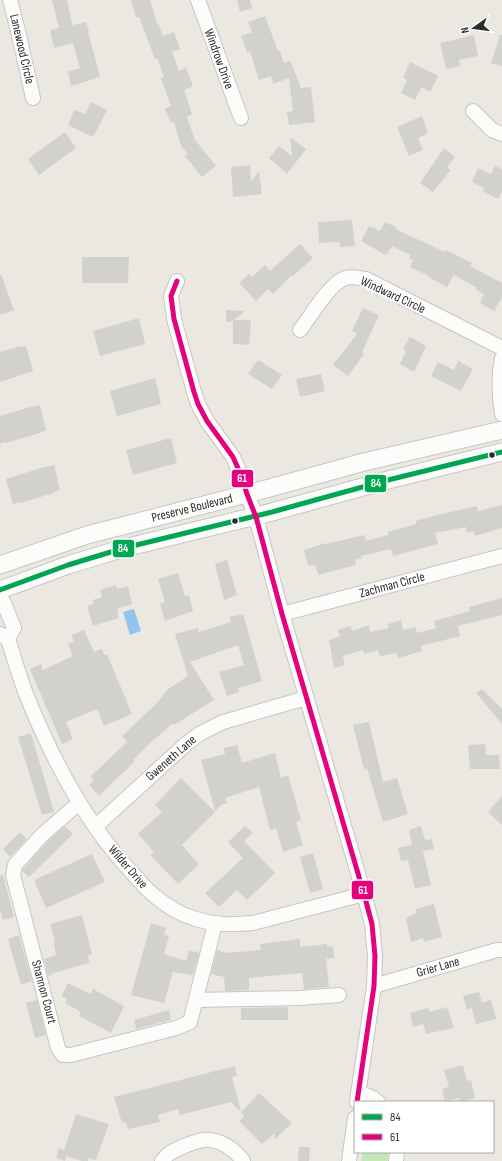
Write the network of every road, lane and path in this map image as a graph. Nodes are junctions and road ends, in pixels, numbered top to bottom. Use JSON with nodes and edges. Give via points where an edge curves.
{"nodes":[{"id":1,"x":10,"y":0,"type":"edge"},
{"id":2,"x":198,"y":0,"type":"edge"},
{"id":3,"x":33,"y":98,"type":"dead end"},
{"id":4,"x":472,"y":111,"type":"dead end"},
{"id":5,"x":241,"y":118,"type":"dead end"},
{"id":6,"x":502,"y":134,"type":"edge"},
{"id":7,"x":177,"y":281,"type":"dead end"},
{"id":8,"x":300,"y":330,"type":"dead end"},
{"id":9,"x":502,"y":348,"type":"edge"},
{"id":10,"x":502,"y":358,"type":"edge"},
{"id":11,"x":502,"y":414,"type":"edge"},
{"id":12,"x":502,"y":430,"type":"edge"},
{"id":13,"x":502,"y":452,"type":"edge"},
{"id":14,"x":247,"y":494,"type":"junction"},
{"id":15,"x":256,"y":516,"type":"junction"},
{"id":16,"x":502,"y":556,"type":"edge"},
{"id":17,"x":0,"y":565,"type":"edge"},
{"id":18,"x":0,"y":590,"type":"edge"},
{"id":19,"x":0,"y":599,"type":"edge"},
{"id":20,"x":282,"y":614,"type":"junction"},
{"id":21,"x":4,"y":636,"type":"edge"},
{"id":22,"x":306,"y":698,"type":"junction"},
{"id":23,"x":79,"y":803,"type":"junction"},
{"id":24,"x":95,"y":827,"type":"junction"},
{"id":25,"x":364,"y":894,"type":"junction"},
{"id":26,"x":215,"y":924,"type":"junction"},
{"id":27,"x":502,"y":950,"type":"edge"},
{"id":28,"x":374,"y":986,"type":"junction"},
{"id":29,"x":339,"y":995,"type":"dead end"},
{"id":30,"x":196,"y":1000,"type":"junction"},
{"id":31,"x":358,"y":1097,"type":"edge"},
{"id":32,"x":377,"y":1101,"type":"edge"},
{"id":33,"x":354,"y":1125,"type":"edge"},
{"id":34,"x":162,"y":1161,"type":"edge"},
{"id":35,"x":243,"y":1161,"type":"edge"},
{"id":36,"x":349,"y":1161,"type":"edge"}],
"edges":[{"from":1,"to":3,"type":"street","name":"Lanewood Circle"},
{"from":2,"to":5,"type":"street","name":"Windrow Drive"},
{"from":4,"to":6,"type":"street","via":[[492,130]]},
{"from":7,"to":14,"type":"street","via":[[171,296],[174,320],[198,404],[233,457]]},
{"from":8,"to":9,"type":"street","name":"Windward Circle","via":[[337,282],[346,277],[357,277],[366,279]]},
{"from":10,"to":11,"type":"street","via":[[499,372]]},
{"from":12,"to":14,"type":"street","name":"Preserve Boulevard","via":[[364,462]]},
{"from":13,"to":15,"type":"street","name":"Preserve Boulevard"},
{"from":14,"to":15,"type":"street"},
{"from":14,"to":17,"type":"street","name":"Preserve Boulevard","via":[[87,535]]},
{"from":15,"to":18,"type":"street","name":"Preserve Boulevard","via":[[124,548]]},
{"from":15,"to":20,"type":"street"},
{"from":16,"to":20,"type":"street","name":"Zachman Circle"},
{"from":19,"to":21,"type":"street","name":"Wilder Drive","via":[[14,628]]},
{"from":20,"to":22,"type":"street"},
{"from":21,"to":23,"type":"street","name":"Wilder Drive","via":[[50,749]]},
{"from":22,"to":24,"type":"street","name":"Gweneth Lane","via":[[223,722],[201,733]]},
{"from":22,"to":25,"type":"street"},
{"from":23,"to":24,"type":"street","name":"Wilder Drive"},
{"from":23,"to":30,"type":"street","name":"Shannon Court","via":[[42,835],[15,865],[13,875],[58,1048],[63,1055],[71,1055],[176,1028],[190,1022]]},
{"from":24,"to":26,"type":"street","name":"Wilder Drive","via":[[122,862],[155,897],[192,918]]},
{"from":25,"to":26,"type":"street","name":"Wilder Drive","via":[[253,923]]},
{"from":25,"to":28,"type":"street","via":[[372,924]]},
{"from":26,"to":30,"type":"street","name":"Shannon Court"},
{"from":27,"to":28,"type":"street","name":"Grier Lane"},
{"from":28,"to":31,"type":"street"},
{"from":29,"to":30,"type":"street"},
{"from":31,"to":32,"type":"street","via":[[373,1098]]},
{"from":33,"to":36,"type":"street"},
{"from":34,"to":35,"type":"street","via":[[168,1153],[189,1143],[204,1140],[218,1142],[232,1149]]}]}
